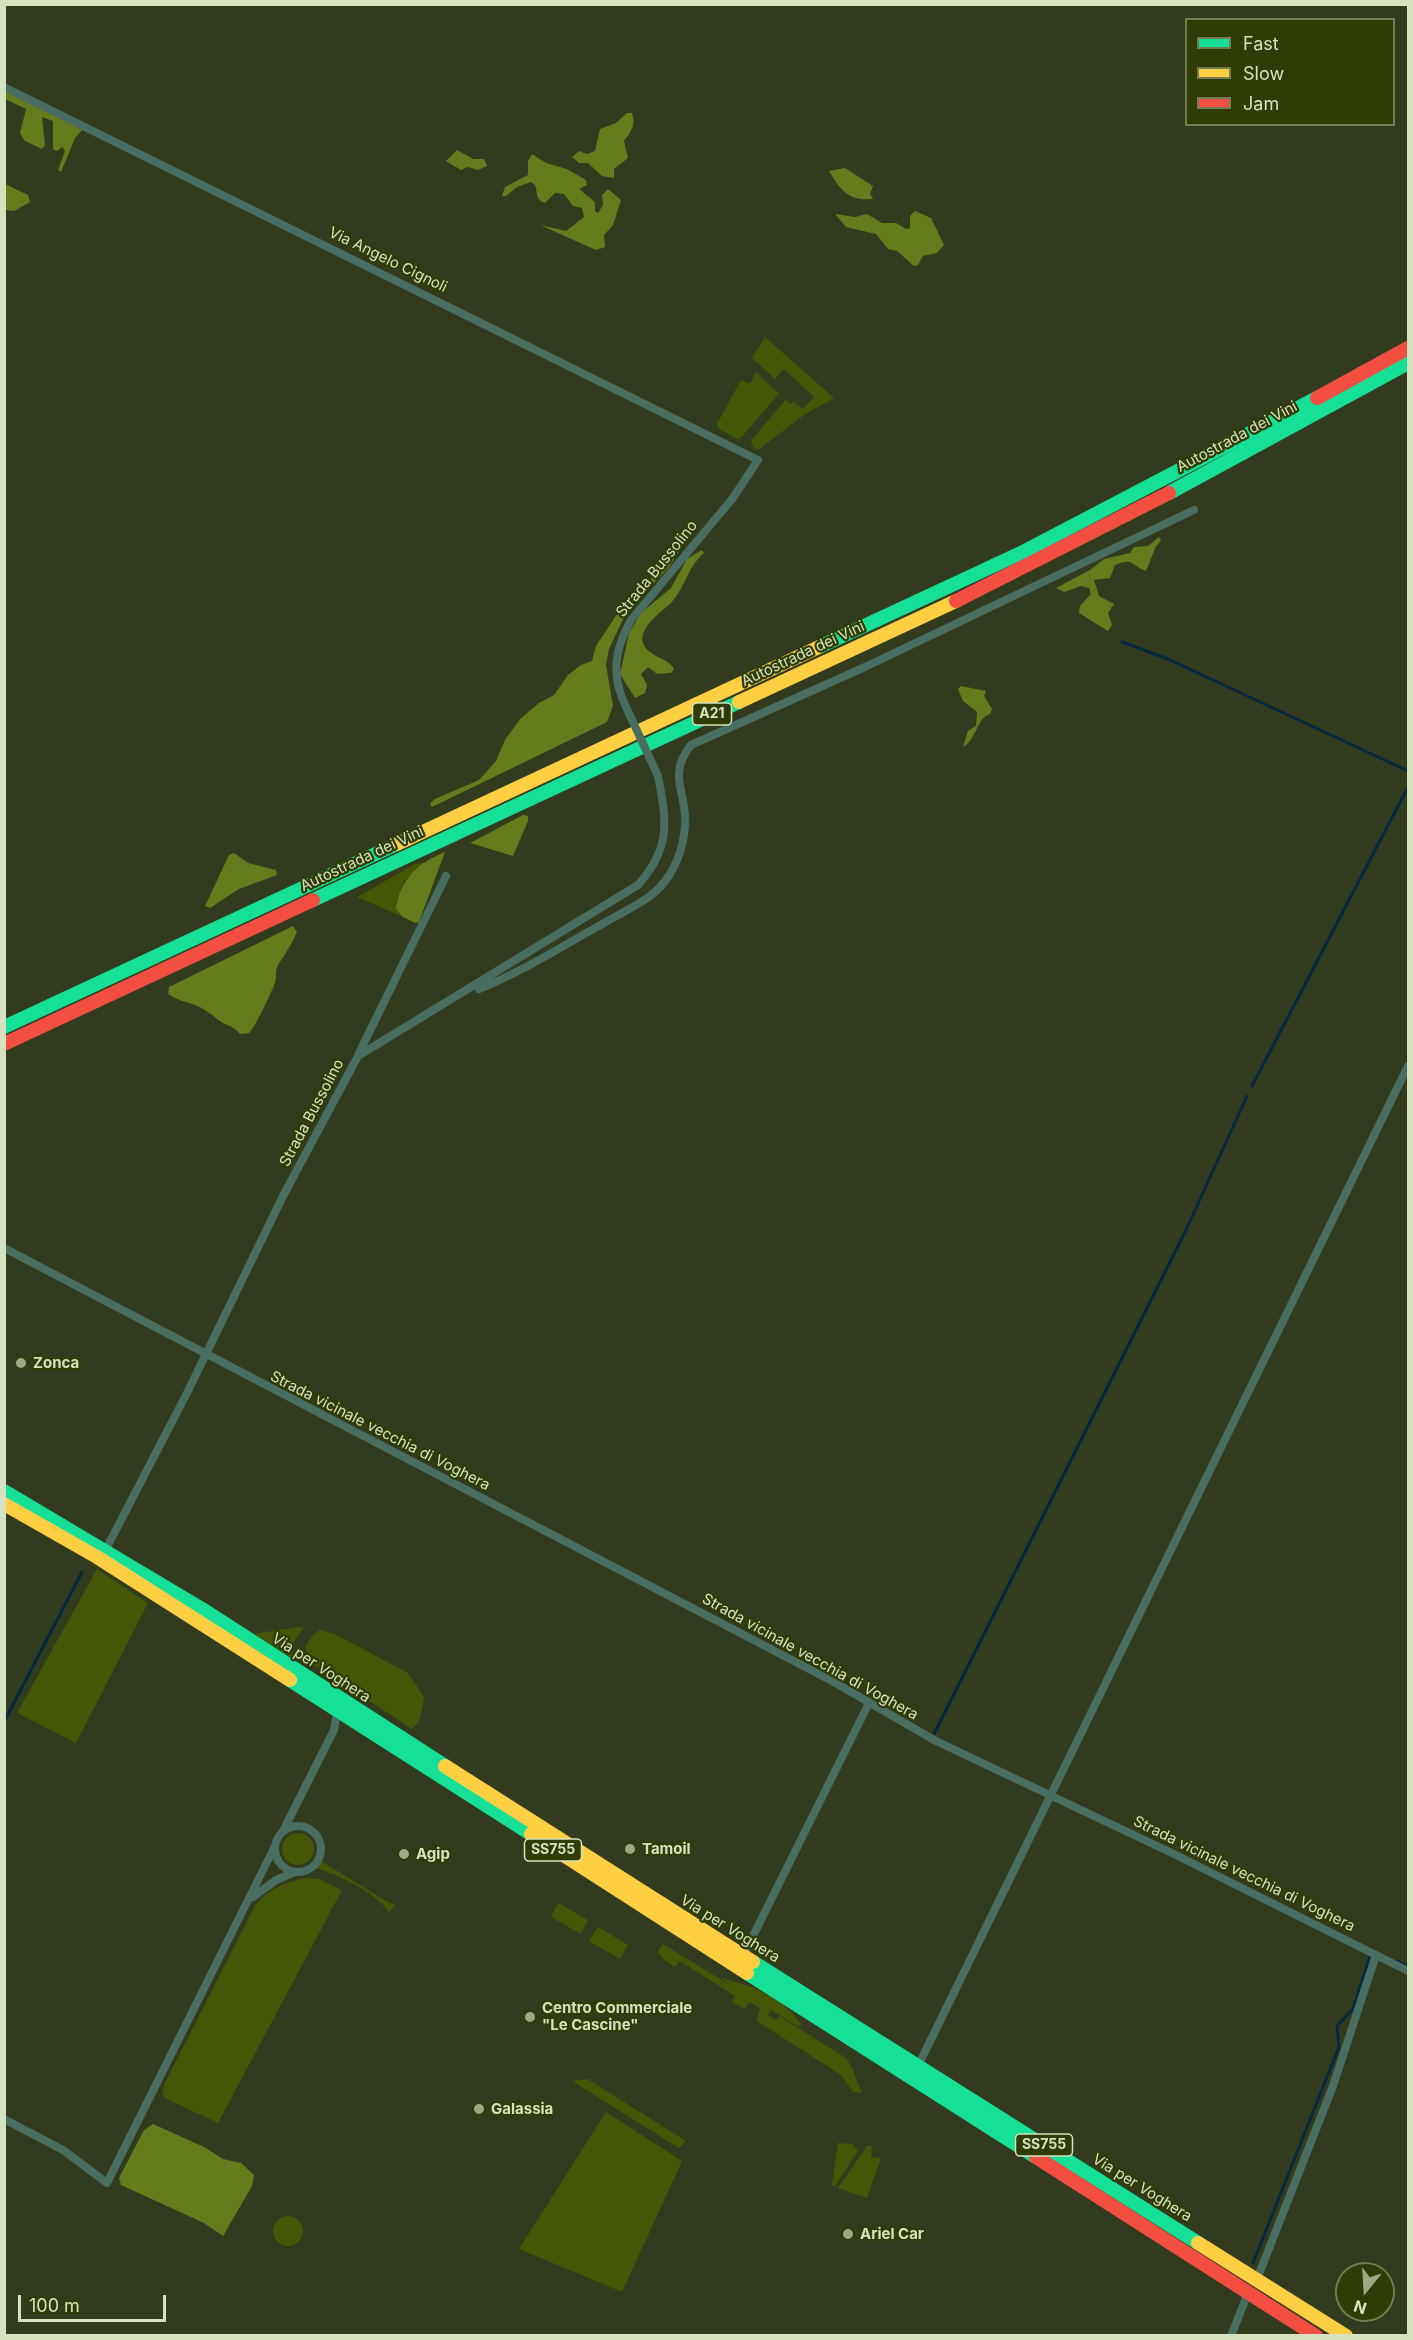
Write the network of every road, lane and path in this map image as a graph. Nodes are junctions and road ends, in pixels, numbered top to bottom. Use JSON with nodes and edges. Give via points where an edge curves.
{"nodes":[{"id":1,"x":4,"y":87,"type":"edge"},
{"id":2,"x":1408,"y":348,"type":"edge"},
{"id":3,"x":1408,"y":363,"type":"edge"},
{"id":4,"x":758,"y":460,"type":"joint"},
{"id":5,"x":1194,"y":510,"type":"dead end"},
{"id":6,"x":446,"y":876,"type":"dead end"},
{"id":7,"x":459,"y":997,"type":"junction"},
{"id":8,"x":4,"y":1028,"type":"edge"},
{"id":9,"x":4,"y":1044,"type":"edge"},
{"id":10,"x":358,"y":1056,"type":"junction"},
{"id":11,"x":1408,"y":1066,"type":"edge"},
{"id":12,"x":4,"y":1248,"type":"edge"},
{"id":13,"x":205,"y":1355,"type":"junction"},
{"id":14,"x":4,"y":1491,"type":"edge"},
{"id":15,"x":4,"y":1504,"type":"edge"},
{"id":16,"x":101,"y":1550,"type":"junction"},
{"id":17,"x":869,"y":1703,"type":"junction"},
{"id":18,"x":337,"y":1712,"type":"junction"},
{"id":19,"x":1052,"y":1795,"type":"junction"},
{"id":20,"x":282,"y":1832,"type":"junction"},
{"id":21,"x":275,"y":1846,"type":"junction"},
{"id":22,"x":295,"y":1872,"type":"junction"},
{"id":23,"x":250,"y":1899,"type":"junction"},
{"id":24,"x":1376,"y":1955,"type":"junction"},
{"id":25,"x":743,"y":1956,"type":"junction"},
{"id":26,"x":1408,"y":1971,"type":"edge"},
{"id":27,"x":918,"y":2066,"type":"junction"},
{"id":28,"x":4,"y":2118,"type":"edge"},
{"id":29,"x":1257,"y":2279,"type":"junction"},
{"id":30,"x":1248,"y":2293,"type":"junction"},
{"id":31,"x":1231,"y":2336,"type":"edge"},
{"id":32,"x":1316,"y":2336,"type":"edge"},
{"id":33,"x":1346,"y":2336,"type":"edge"}],
"edges":[{"from":1,"to":4,"type":"street","name":"Via Angelo Cignoli"},
{"from":2,"to":8,"type":"main road","name":"Autostrada dei Vini","number":"A21","via":[[1229,447],[1015,555]]},
{"from":3,"to":9,"type":"main road","name":"Autostrada dei Vini","number":"A21","via":[[1230,461],[978,591]]},
{"from":4,"to":7,"type":"street","name":"Strada Bussolino","bridge":true,"via":[[733,498],[621,637],[615,673],[618,691],[658,776],[666,824],[656,864],[638,885]]},
{"from":5,"to":7,"type":"street","via":[[691,745],[681,757],[677,773],[684,806],[681,846],[660,888],[545,956]]},
{"from":6,"to":10,"type":"street"},
{"from":7,"to":10,"type":"street","name":"Strada Bussolino"},
{"from":10,"to":13,"type":"street","name":"Strada Bussolino"},
{"from":11,"to":19,"type":"street"},
{"from":12,"to":13,"type":"street","name":"Strada vicinale vecchia di Voghera"},
{"from":13,"to":16,"type":"street","name":"Strada Bussolino"},
{"from":13,"to":17,"type":"street","name":"Strada vicinale vecchia di Voghera"},
{"from":14,"to":16,"type":"main road"},
{"from":15,"to":16,"type":"main road"},
{"from":16,"to":18,"type":"main road","name":"Via per Voghera","number":"SS755"},
{"from":16,"to":25,"type":"main road","name":"Via per Voghera","number":"SS755"},
{"from":17,"to":19,"type":"street","name":"Strada vicinale vecchia di Voghera","via":[[936,1741]]},
{"from":17,"to":25,"type":"street"},
{"from":18,"to":20,"type":"street","via":[[334,1730]]},
{"from":18,"to":30,"type":"main road","name":"Via per Voghera","number":"SS755"},
{"from":19,"to":24,"type":"street","name":"Strada vicinale vecchia di Voghera"},
{"from":19,"to":27,"type":"street"},
{"from":20,"to":21,"type":"street"},
{"from":20,"to":22,"type":"street","via":[[295,1826],[306,1827],[320,1842],[316,1864]]},
{"from":21,"to":22,"type":"street","via":[[278,1860]]},
{"from":21,"to":23,"type":"street"},
{"from":22,"to":23,"type":"street"},
{"from":23,"to":28,"type":"street","via":[[107,2183],[63,2150]]},
{"from":24,"to":26,"type":"street","name":"Strada vicinale vecchia di Voghera"},
{"from":24,"to":29,"type":"street","via":[[1333,2086]]},
{"from":25,"to":27,"type":"main road","name":"Via per Voghera","number":"SS755"},
{"from":27,"to":29,"type":"main road","name":"Via per Voghera","number":"SS755"},
{"from":29,"to":33,"type":"main road","name":"Via per Voghera","number":"SS755"},
{"from":30,"to":31,"type":"street"},
{"from":30,"to":32,"type":"main road","name":"Via per Voghera","number":"SS755"}]}
